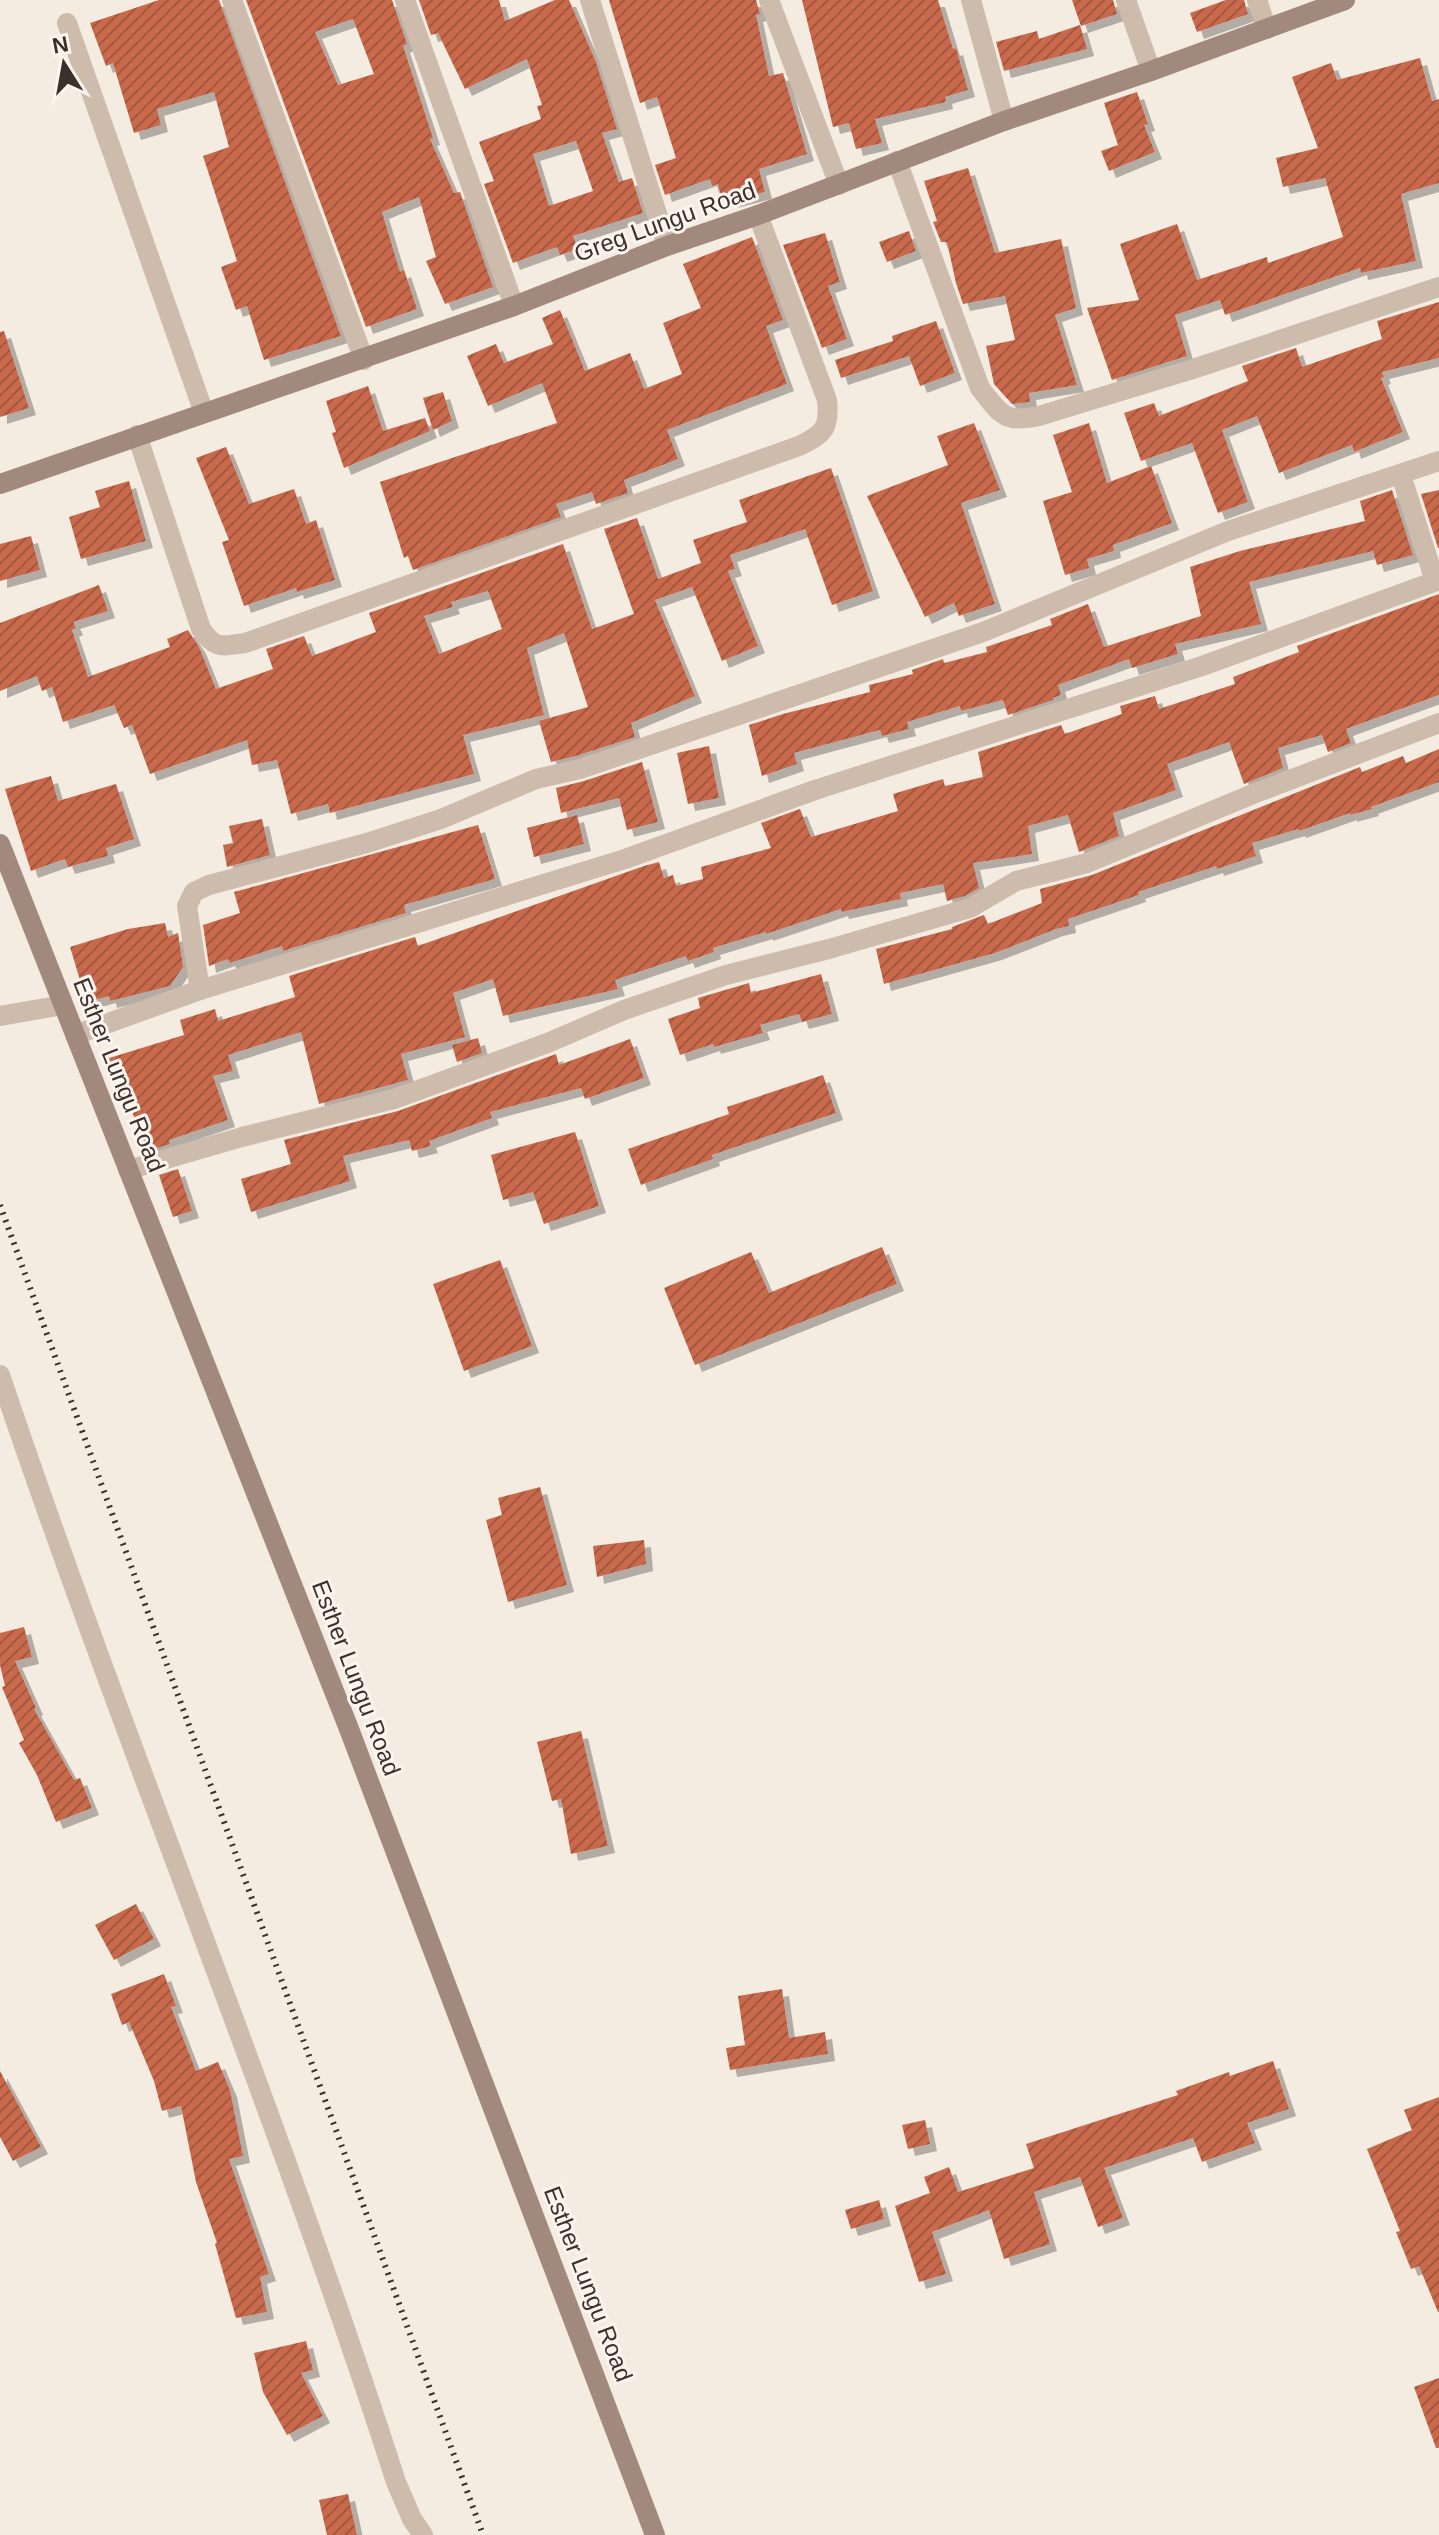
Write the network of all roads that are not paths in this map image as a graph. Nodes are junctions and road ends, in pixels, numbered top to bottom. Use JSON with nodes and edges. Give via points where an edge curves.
{"nodes":[{"id":1,"x":232,"y":0,"type":"edge"},
{"id":2,"x":405,"y":0,"type":"edge"},
{"id":3,"x":590,"y":0,"type":"edge"},
{"id":4,"x":769,"y":0,"type":"edge"},
{"id":5,"x":971,"y":0,"type":"edge"},
{"id":6,"x":1126,"y":0,"type":"edge"},
{"id":7,"x":1257,"y":0,"type":"edge"},
{"id":8,"x":1345,"y":0,"type":"edge"},
{"id":9,"x":67,"y":23,"type":"dead end"},
{"id":10,"x":1267,"y":29,"type":"junction"},
{"id":11,"x":1151,"y":71,"type":"junction"},
{"id":12,"x":1004,"y":121,"type":"junction"},
{"id":13,"x":897,"y":161,"type":"junction"},
{"id":14,"x":839,"y":185,"type":"junction"},
{"id":15,"x":758,"y":215,"type":"junction"},
{"id":16,"x":667,"y":246,"type":"junction"},
{"id":17,"x":1439,"y":287,"type":"edge"},
{"id":18,"x":514,"y":306,"type":"junction"},
{"id":19,"x":364,"y":360,"type":"junction"},
{"id":20,"x":204,"y":413,"type":"junction"},
{"id":21,"x":137,"y":435,"type":"junction"},
{"id":22,"x":1439,"y":461,"type":"edge"},
{"id":23,"x":1401,"y":475,"type":"junction"},
{"id":24,"x":0,"y":484,"type":"edge"},
{"id":25,"x":1437,"y":580,"type":"edge"},
{"id":26,"x":1439,"y":723,"type":"edge"},
{"id":27,"x":0,"y":844,"type":"edge"},
{"id":28,"x":200,"y":990,"type":"junction"},
{"id":29,"x":63,"y":1005,"type":"junction"},
{"id":30,"x":0,"y":1016,"type":"edge"},
{"id":31,"x":75,"y":1035,"type":"junction"},
{"id":32,"x":128,"y":1170,"type":"junction"},
{"id":33,"x":0,"y":1375,"type":"edge"},
{"id":34,"x":423,"y":2535,"type":"edge"},
{"id":35,"x":655,"y":2535,"type":"edge"}],
"edges":[{"from":1,"to":19,"type":"street"},
{"from":2,"to":18,"type":"street"},
{"from":3,"to":16,"type":"street"},
{"from":4,"to":14,"type":"street"},
{"from":5,"to":12,"type":"street"},
{"from":6,"to":11,"type":"street"},
{"from":7,"to":10,"type":"street"},
{"from":8,"to":10,"type":"street","name":"Greg Lungu Road"},
{"from":9,"to":20,"type":"street"},
{"from":10,"to":11,"type":"street","name":"Greg Lungu Road"},
{"from":11,"to":12,"type":"street","name":"Greg Lungu Road"},
{"from":12,"to":13,"type":"street","name":"Greg Lungu Road"},
{"from":13,"to":14,"type":"street","name":"Greg Lungu Road"},
{"from":13,"to":17,"type":"street","via":[[980,388],[1001,414],[1016,421]]},
{"from":14,"to":15,"type":"street","name":"Greg Lungu Road"},
{"from":15,"to":16,"type":"street","name":"Greg Lungu Road"},
{"from":15,"to":21,"type":"street","via":[[827,400],[829,419],[820,436],[245,643],[221,647],[201,629]]},
{"from":16,"to":18,"type":"street","name":"Greg Lungu Road"},
{"from":18,"to":19,"type":"street","name":"Greg Lungu Road"},
{"from":19,"to":20,"type":"street","name":"Greg Lungu Road"},
{"from":20,"to":21,"type":"street","name":"Greg Lungu Road"},
{"from":21,"to":24,"type":"street","name":"Greg Lungu Road"},
{"from":22,"to":23,"type":"street"},
{"from":23,"to":25,"type":"street"},
{"from":23,"to":28,"type":"street","via":[[1228,531],[983,632],[580,769],[536,779],[441,819],[209,885],[194,892],[187,906]]},
{"from":25,"to":28,"type":"street","via":[[1202,666],[830,785],[625,859]]},
{"from":26,"to":32,"type":"street","via":[[1087,863],[1016,881],[970,908],[726,975],[394,1099]]},
{"from":27,"to":29,"type":"street","name":"Esther Lungu Road"},
{"from":28,"to":31,"type":"street"},
{"from":29,"to":30,"type":"street"},
{"from":29,"to":31,"type":"street","name":"Esther Lungu Road"},
{"from":31,"to":32,"type":"street","name":"Esther Lungu Road"},
{"from":32,"to":35,"type":"street","name":"Esther Lungu Road","via":[[349,1729]]},
{"from":33,"to":34,"type":"street","via":[[296,2186],[396,2482]]}]}
